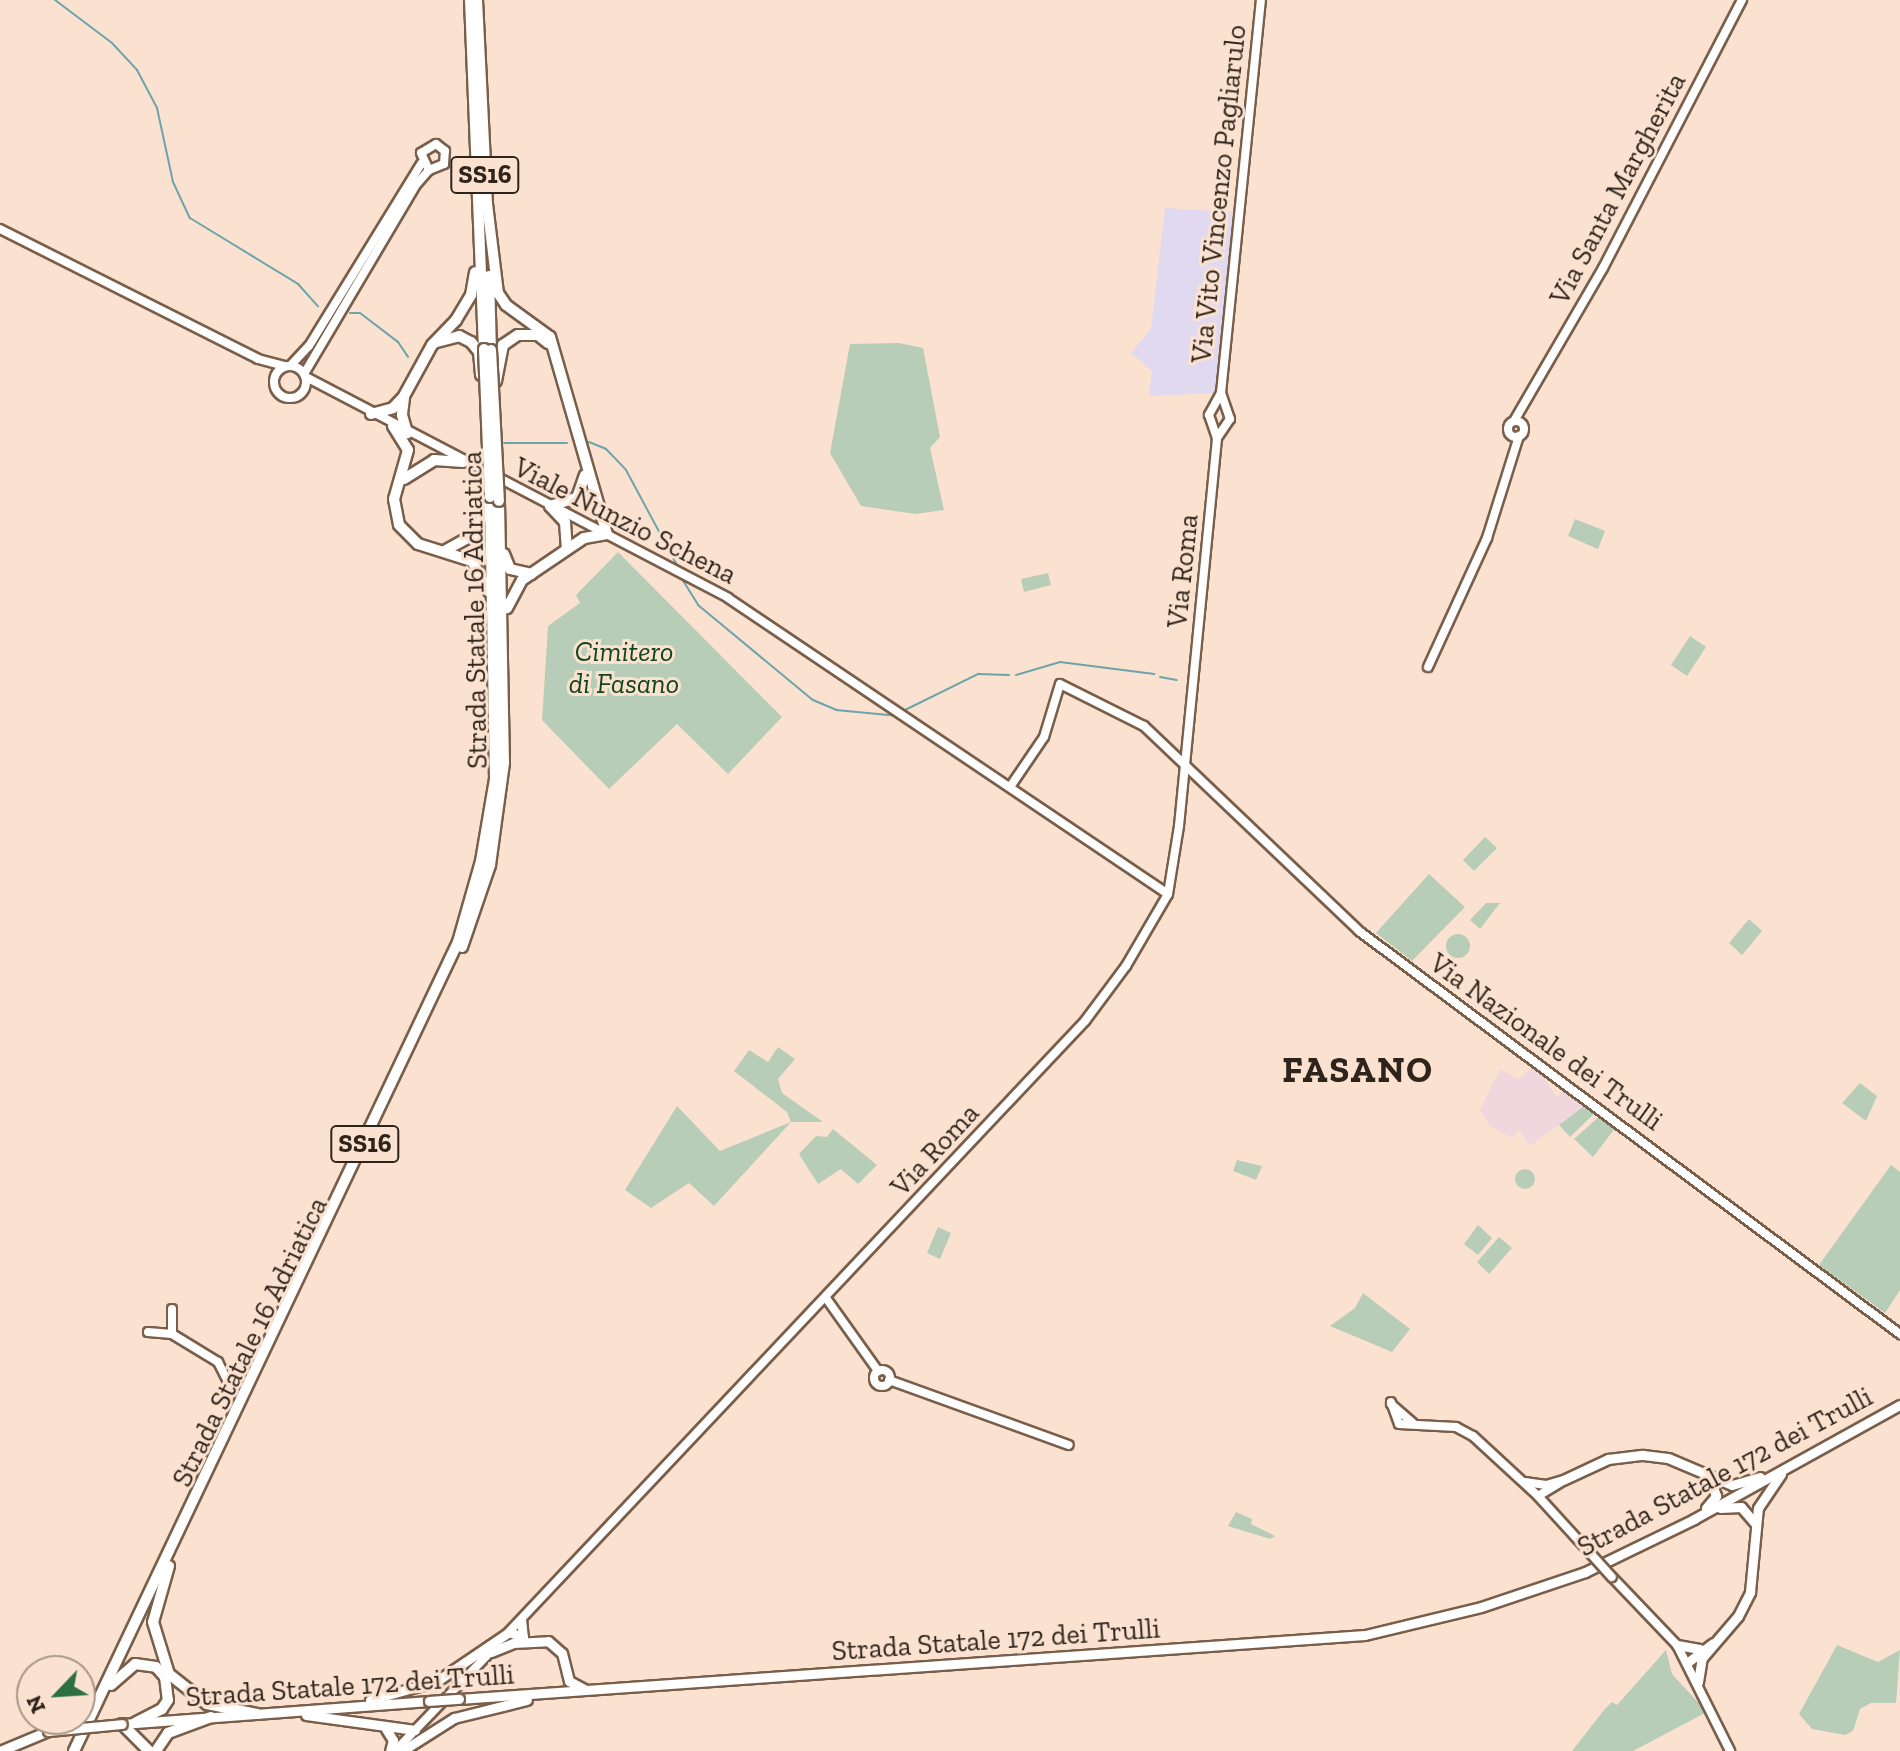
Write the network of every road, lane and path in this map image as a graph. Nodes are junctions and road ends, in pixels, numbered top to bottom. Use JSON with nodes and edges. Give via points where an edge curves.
{"nodes":[{"id":1,"x":468,"y":0,"type":"edge"},
{"id":2,"x":477,"y":0,"type":"edge"},
{"id":3,"x":1261,"y":0,"type":"edge"},
{"id":4,"x":1742,"y":0,"type":"edge"},
{"id":5,"x":487,"y":204,"type":"junction"},
{"id":6,"x":476,"y":218,"type":"junction"},
{"id":7,"x":0,"y":229,"type":"edge"},
{"id":8,"x":539,"y":332,"type":"junction"},
{"id":9,"x":436,"y":341,"type":"junction"},
{"id":10,"x":488,"y":352,"type":"junction"},
{"id":11,"x":258,"y":359,"type":"junction"},
{"id":12,"x":287,"y":366,"type":"junction"},
{"id":13,"x":305,"y":375,"type":"junction"},
{"id":14,"x":274,"y":382,"type":"junction"},
{"id":15,"x":323,"y":391,"type":"junction"},
{"id":16,"x":1221,"y":393,"type":"junction"},
{"id":17,"x":301,"y":394,"type":"junction"},
{"id":18,"x":404,"y":396,"type":"junction"},
{"id":19,"x":490,"y":398,"type":"junction"},
{"id":20,"x":1225,"y":407,"type":"junction"},
{"id":21,"x":1213,"y":408,"type":"junction"},
{"id":22,"x":371,"y":414,"type":"junction"},
{"id":23,"x":1518,"y":423,"type":"junction"},
{"id":24,"x":1212,"y":425,"type":"junction"},
{"id":25,"x":393,"y":426,"type":"junction"},
{"id":26,"x":1223,"y":427,"type":"junction"},
{"id":27,"x":407,"y":433,"type":"junction"},
{"id":28,"x":1515,"y":436,"type":"junction"},
{"id":29,"x":1217,"y":438,"type":"junction"},
{"id":30,"x":463,"y":462,"type":"junction"},
{"id":31,"x":585,"y":469,"type":"junction"},
{"id":32,"x":398,"y":487,"type":"junction"},
{"id":33,"x":492,"y":497,"type":"junction"},
{"id":34,"x":550,"y":506,"type":"junction"},
{"id":35,"x":500,"y":527,"type":"junction"},
{"id":36,"x":607,"y":534,"type":"junction"},
{"id":37,"x":567,"y":549,"type":"junction"},
{"id":38,"x":445,"y":550,"type":"junction"},
{"id":39,"x":531,"y":574,"type":"junction"},
{"id":40,"x":494,"y":641,"type":"junction"},
{"id":41,"x":506,"y":653,"type":"junction"},
{"id":42,"x":1428,"y":667,"type":"dead end"},
{"id":43,"x":1185,"y":764,"type":"junction"},
{"id":44,"x":1010,"y":787,"type":"junction"},
{"id":45,"x":1168,"y":894,"type":"junction"},
{"id":46,"x":826,"y":1298,"type":"junction"},
{"id":47,"x":172,"y":1309,"type":"dead end"},
{"id":48,"x":161,"y":1320,"type":"dead end"},
{"id":49,"x":148,"y":1332,"type":"dead end"},
{"id":50,"x":172,"y":1334,"type":"junction"},
{"id":51,"x":1900,"y":1334,"type":"edge"},
{"id":52,"x":229,"y":1384,"type":"dead end"},
{"id":53,"x":1899,"y":1405,"type":"edge"},
{"id":54,"x":1414,"y":1424,"type":"dead end"},
{"id":55,"x":1069,"y":1445,"type":"dead end"},
{"id":56,"x":1786,"y":1468,"type":"junction"},
{"id":57,"x":1710,"y":1478,"type":"junction"},
{"id":58,"x":1563,"y":1480,"type":"joint"},
{"id":59,"x":1524,"y":1482,"type":"junction"},
{"id":60,"x":1550,"y":1488,"type":"junction"},
{"id":61,"x":1538,"y":1496,"type":"junction"},
{"id":62,"x":1708,"y":1511,"type":"junction"},
{"id":63,"x":1554,"y":1514,"type":"junction"},
{"id":64,"x":1694,"y":1519,"type":"junction"},
{"id":65,"x":1756,"y":1524,"type":"junction"},
{"id":66,"x":171,"y":1562,"type":"junction"},
{"id":67,"x":521,"y":1619,"type":"junction"},
{"id":68,"x":509,"y":1632,"type":"junction"},
{"id":69,"x":526,"y":1639,"type":"junction"},
{"id":70,"x":1677,"y":1645,"type":"junction"},
{"id":71,"x":491,"y":1652,"type":"junction"},
{"id":72,"x":1701,"y":1654,"type":"junction"},
{"id":73,"x":1688,"y":1662,"type":"junction"},
{"id":74,"x":566,"y":1675,"type":"junction"},
{"id":75,"x":1698,"y":1682,"type":"junction"},
{"id":76,"x":111,"y":1685,"type":"junction"},
{"id":77,"x":591,"y":1691,"type":"junction"},
{"id":78,"x":568,"y":1693,"type":"junction"},
{"id":79,"x":533,"y":1695,"type":"junction"},
{"id":80,"x":323,"y":1709,"type":"junction"},
{"id":81,"x":283,"y":1712,"type":"junction"},
{"id":82,"x":257,"y":1714,"type":"junction"},
{"id":83,"x":211,"y":1717,"type":"junction"},
{"id":84,"x":135,"y":1723,"type":"junction"},
{"id":85,"x":122,"y":1724,"type":"junction"},
{"id":86,"x":96,"y":1726,"type":"edge"},
{"id":87,"x":386,"y":1729,"type":"junction"},
{"id":88,"x":415,"y":1730,"type":"junction"},
{"id":89,"x":38,"y":1735,"type":"edge"},
{"id":90,"x":41,"y":1735,"type":"edge"},
{"id":91,"x":0,"y":1751,"type":"edge"},
{"id":92,"x":15,"y":1751,"type":"edge"},
{"id":93,"x":77,"y":1751,"type":"edge"},
{"id":94,"x":149,"y":1751,"type":"edge"},
{"id":95,"x":156,"y":1751,"type":"edge"},
{"id":96,"x":393,"y":1751,"type":"edge"},
{"id":97,"x":402,"y":1751,"type":"edge"},
{"id":98,"x":1730,"y":1751,"type":"edge"}],
"edges":[{"from":1,"to":6,"type":"highway","name":"Strada Statale 16 Adriatica","number":"SS16"},
{"from":2,"to":5,"type":"highway","name":"Strada Statale 16 Adriatica","number":"SS16"},
{"from":3,"to":16,"type":"street","name":"Via Vito Vincenzo Pagliarulo"},
{"from":4,"to":23,"type":"street","name":"Via Santa Margherita"},
{"from":5,"to":8,"type":"highway","via":[[498,293]]},
{"from":5,"to":10,"type":"highway","name":"Strada Statale 16 Adriatica","number":"SS16"},
{"from":6,"to":9,"type":"highway","via":[[471,295]]},
{"from":6,"to":10,"type":"highway","name":"Strada Statale 16 Adriatica","number":"SS16"},
{"from":7,"to":11,"type":"street"},
{"from":8,"to":10,"type":"highway","via":[[518,335]]},
{"from":8,"to":31,"type":"highway","via":[[555,348]]},
{"from":9,"to":10,"type":"highway","via":[[459,336]]},
{"from":9,"to":18,"type":"highway"},
{"from":10,"to":19,"type":"highway","name":"Strada Statale 16 Adriatica","number":"SS16","bridge":true},
{"from":11,"to":12,"type":"street"},
{"from":11,"to":14,"type":"street"},
{"from":12,"to":13,"type":"street"},
{"from":12,"to":13,"type":"street","via":[[309,346],[425,167]]},
{"from":12,"to":14,"type":"street"},
{"from":13,"to":15,"type":"street","name":"Viale Nunzio Schena"},
{"from":13,"to":17,"type":"street"},
{"from":14,"to":17,"type":"street","via":[[282,396]]},
{"from":15,"to":17,"type":"street"},
{"from":15,"to":22,"type":"street","name":"Viale Nunzio Schena"},
{"from":16,"to":20,"type":"street","name":"Via Vito Vincenzo Pagliarulo"},
{"from":16,"to":21,"type":"street","name":"Via Vito Vincenzo Pagliarulo"},
{"from":18,"to":22,"type":"highway","via":[[393,408]]},
{"from":18,"to":27,"type":"highway"},
{"from":19,"to":33,"type":"highway","name":"Strada Statale 16 Adriatica","number":"SS16","bridge":true},
{"from":19,"to":33,"type":"highway","name":"Strada Statale 16 Adriatica","number":"SS16","bridge":true},
{"from":20,"to":21,"type":"street"},
{"from":20,"to":26,"type":"street","via":[[1230,419]]},
{"from":21,"to":24,"type":"street"},
{"from":22,"to":25,"type":"street","name":"Viale Nunzio Schena"},
{"from":23,"to":28,"type":"street"},
{"from":23,"to":28,"type":"street","via":[[1508,429]]},
{"from":24,"to":26,"type":"street"},
{"from":24,"to":29,"type":"street","name":"Via Roma"},
{"from":25,"to":27,"type":"street","name":"Viale Nunzio Schena"},
{"from":25,"to":32,"type":"highway","via":[[408,450]]},
{"from":26,"to":29,"type":"street","name":"Via Roma"},
{"from":27,"to":30,"type":"street","name":"Viale Nunzio Schena"},
{"from":28,"to":42,"type":"street","via":[[1487,538]]},
{"from":29,"to":43,"type":"street","name":"Via Roma"},
{"from":30,"to":32,"type":"highway","via":[[422,464]]},
{"from":30,"to":34,"type":"street","name":"Viale Nunzio Schena"},
{"from":31,"to":34,"type":"highway","via":[[586,484],[577,498]]},
{"from":31,"to":36,"type":"highway"},
{"from":32,"to":38,"type":"highway","via":[[394,511],[406,536]]},
{"from":33,"to":35,"type":"highway","name":"Strada Statale 16 Adriatica","number":"SS16"},
{"from":33,"to":38,"type":"highway","via":[[477,533]]},
{"from":33,"to":40,"type":"highway","name":"Strada Statale 16 Adriatica","number":"SS16"},
{"from":34,"to":36,"type":"street","name":"Viale Nunzio Schena"},
{"from":34,"to":37,"type":"highway","via":[[565,522]]},
{"from":35,"to":39,"type":"highway","via":[[510,569]]},
{"from":35,"to":41,"type":"highway","name":"Strada Statale 16 Adriatica","number":"SS16"},
{"from":36,"to":37,"type":"highway","via":[[584,538]]},
{"from":36,"to":44,"type":"street","name":"Viale Nunzio Schena","via":[[728,598]]},
{"from":37,"to":39,"type":"highway"},
{"from":38,"to":40,"type":"highway","via":[[472,561],[484,574]]},
{"from":39,"to":41,"type":"highway","via":[[508,597]]},
{"from":40,"to":93,"type":"highway","name":"Strada Statale 16 Adriatica","number":"SS16","via":[[491,807],[458,942]]},
{"from":41,"to":66,"type":"highway","name":"Strada Statale 16 Adriatica","number":"SS16","via":[[497,820],[471,927]]},
{"from":43,"to":44,"type":"street","name":"Via Nazionale dei Trulli","via":[[1144,726],[1060,684],[1044,737]]},
{"from":43,"to":45,"type":"street","name":"Via Roma"},
{"from":43,"to":51,"type":"street","name":"Via Nazionale dei Trulli","via":[[1347,921]]},
{"from":44,"to":45,"type":"street","name":"Viale Nunzio Schena"},
{"from":45,"to":46,"type":"street","name":"Via Roma","via":[[1126,966],[1085,1021]]},
{"from":46,"to":55,"type":"street","via":[[889,1380]]},
{"from":46,"to":67,"type":"street","name":"Via Roma"},
{"from":47,"to":50,"type":"street"},
{"from":48,"to":50,"type":"street"},
{"from":49,"to":50,"type":"street"},
{"from":50,"to":52,"type":"street","via":[[218,1362]]},
{"from":53,"to":56,"type":"main road","name":"Strada Statale 172 dei Trulli"},
{"from":54,"to":59,"type":"street","via":[[1462,1429]]},
{"from":56,"to":57,"type":"main road","via":[[1732,1485]]},
{"from":56,"to":62,"type":"main road","name":"Strada Statale 172 dei Trulli"},
{"from":56,"to":65,"type":"main road","via":[[1761,1498]]},
{"from":57,"to":58,"type":"main road","via":[[1668,1458],[1643,1455],[1608,1459]]},
{"from":57,"to":64,"type":"main road","via":[[1716,1496]]},
{"from":58,"to":60,"type":"street"},
{"from":59,"to":60,"type":"street"},
{"from":59,"to":61,"type":"street"},
{"from":60,"to":61,"type":"street"},
{"from":60,"to":63,"type":"street"},
{"from":61,"to":63,"type":"street"},
{"from":62,"to":64,"type":"main road","name":"Strada Statale 172 dei Trulli"},
{"from":62,"to":65,"type":"main road","via":[[1741,1507]]},
{"from":63,"to":70,"type":"street","bridge":true},
{"from":64,"to":77,"type":"main road","name":"Strada Statale 172 dei Trulli","via":[[1553,1584],[1365,1635]]},
{"from":65,"to":72,"type":"main road","via":[[1750,1592],[1738,1616]]},
{"from":66,"to":76,"type":"highway","name":"Strada Statale 16 Adriatica","number":"SS16"},
{"from":66,"to":82,"type":"highway","via":[[153,1622],[169,1674],[207,1704]]},
{"from":67,"to":68,"type":"street","name":"Via Roma"},
{"from":67,"to":69,"type":"main road"},
{"from":68,"to":69,"type":"main road"},
{"from":68,"to":71,"type":"street","name":"Via Roma"},
{"from":68,"to":80,"type":"main road","via":[[437,1681]]},
{"from":69,"to":71,"type":"main road"},
{"from":69,"to":74,"type":"main road","via":[[556,1646]]},
{"from":70,"to":72,"type":"main road"},
{"from":70,"to":73,"type":"street"},
{"from":71,"to":88,"type":"street","name":"Via Roma"},
{"from":72,"to":73,"type":"main road"},
{"from":72,"to":75,"type":"main road"},
{"from":73,"to":75,"type":"street"},
{"from":74,"to":77,"type":"main road","via":[[576,1687]]},
{"from":74,"to":79,"type":"main road","via":[[556,1688]]},
{"from":75,"to":98,"type":"street"},
{"from":76,"to":84,"type":"highway","via":[[135,1664],[156,1667],[165,1677],[168,1700]]},
{"from":76,"to":93,"type":"highway","name":"Strada Statale 16 Adriatica","number":"SS16"},
{"from":77,"to":78,"type":"main road","name":"Strada Statale 172 dei Trulli"},
{"from":78,"to":79,"type":"main road","name":"Strada Statale 172 dei Trulli"},
{"from":78,"to":97,"type":"main road","via":[[454,1718]]},
{"from":79,"to":80,"type":"main road","name":"Strada Statale 172 dei Trulli","bridge":true},
{"from":80,"to":81,"type":"main road","name":"Strada Statale 172 dei Trulli"},
{"from":81,"to":82,"type":"main road","name":"Strada Statale 172 dei Trulli"},
{"from":81,"to":87,"type":"main road"},
{"from":82,"to":83,"type":"main road","name":"Strada Statale 172 dei Trulli"},
{"from":83,"to":84,"type":"main road","name":"Strada Statale 172 dei Trulli"},
{"from":83,"to":95,"type":"highway","via":[[168,1733]]},
{"from":84,"to":85,"type":"main road","name":"Strada Statale 172 dei Trulli"},
{"from":85,"to":86,"type":"main road","name":"Strada Statale 172 dei Trulli","bridge":true},
{"from":85,"to":94,"type":"highway"},
{"from":87,"to":88,"type":"main road"},
{"from":87,"to":96,"type":"main road"},
{"from":88,"to":96,"type":"street","name":"Via Roma"},
{"from":89,"to":91,"type":"main road"},
{"from":90,"to":92,"type":"main road"}]}
